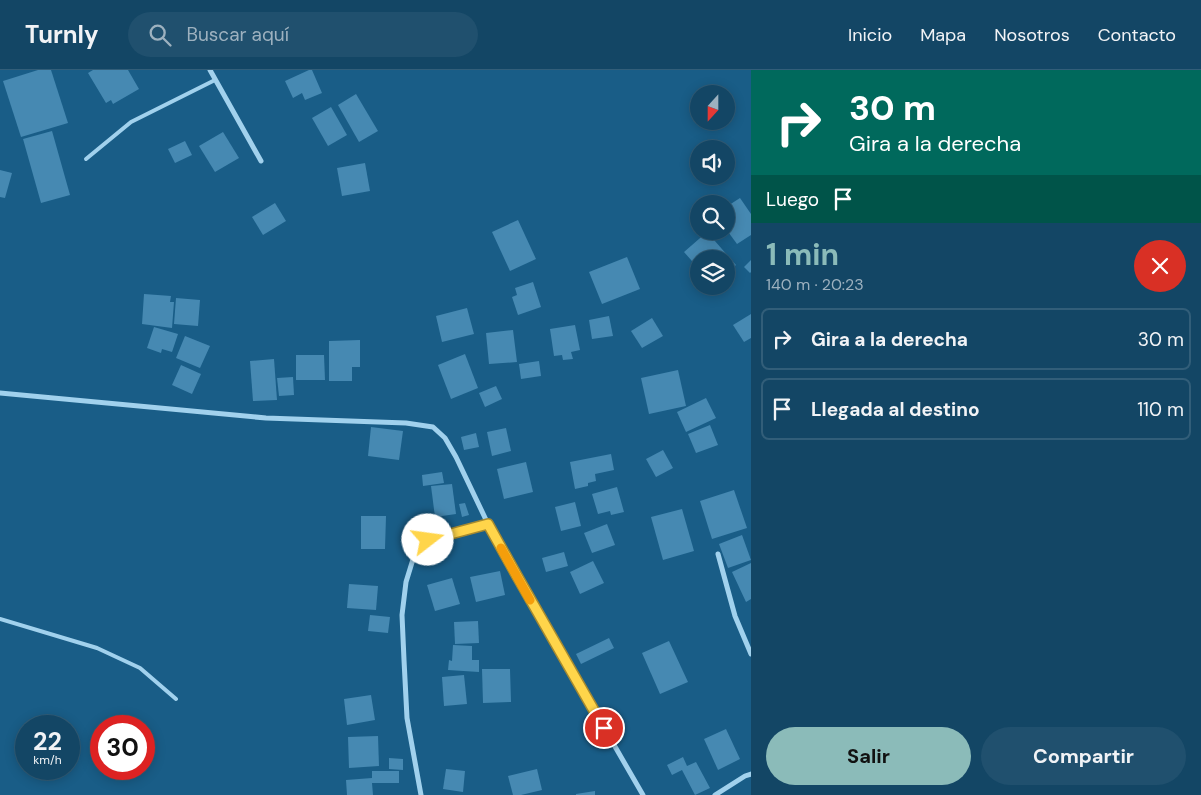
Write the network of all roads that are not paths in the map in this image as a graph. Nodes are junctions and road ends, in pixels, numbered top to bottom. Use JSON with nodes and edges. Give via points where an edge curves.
{"nodes":[{"id":1,"x":210,"y":70,"type":"edge"},
{"id":2,"x":215,"y":80,"type":"junction"},
{"id":3,"x":86,"y":160,"type":"dead end"},
{"id":4,"x":261,"y":161,"type":"dead end"},
{"id":5,"x":0,"y":393,"type":"edge"},
{"id":6,"x":488,"y":524,"type":"junction"},
{"id":7,"x":718,"y":554,"type":"dead end"},
{"id":8,"x":0,"y":619,"type":"edge"},
{"id":9,"x":751,"y":654,"type":"edge"},
{"id":10,"x":176,"y":699,"type":"dead end"},
{"id":11,"x":751,"y":774,"type":"edge"},
{"id":12,"x":421,"y":795,"type":"edge"},
{"id":13,"x":643,"y":795,"type":"edge"},
{"id":14,"x":715,"y":795,"type":"edge"}],
"edges":[{"from":1,"to":2,"type":"street"},
{"from":2,"to":3,"type":"lane","via":[[131,122]]},
{"from":2,"to":4,"type":"street"},
{"from":5,"to":6,"type":"street","via":[[266,418],[406,423],[433,427],[446,438]]},
{"from":6,"to":12,"type":"street","via":[[428,540],[414,556],[406,582],[402,615],[404,670],[408,718]]},
{"from":6,"to":13,"type":"street"},
{"from":7,"to":9,"type":"street","via":[[735,616]]},
{"from":8,"to":10,"type":"lane","via":[[97,648],[140,668]]},
{"from":11,"to":14,"type":"street"}]}
